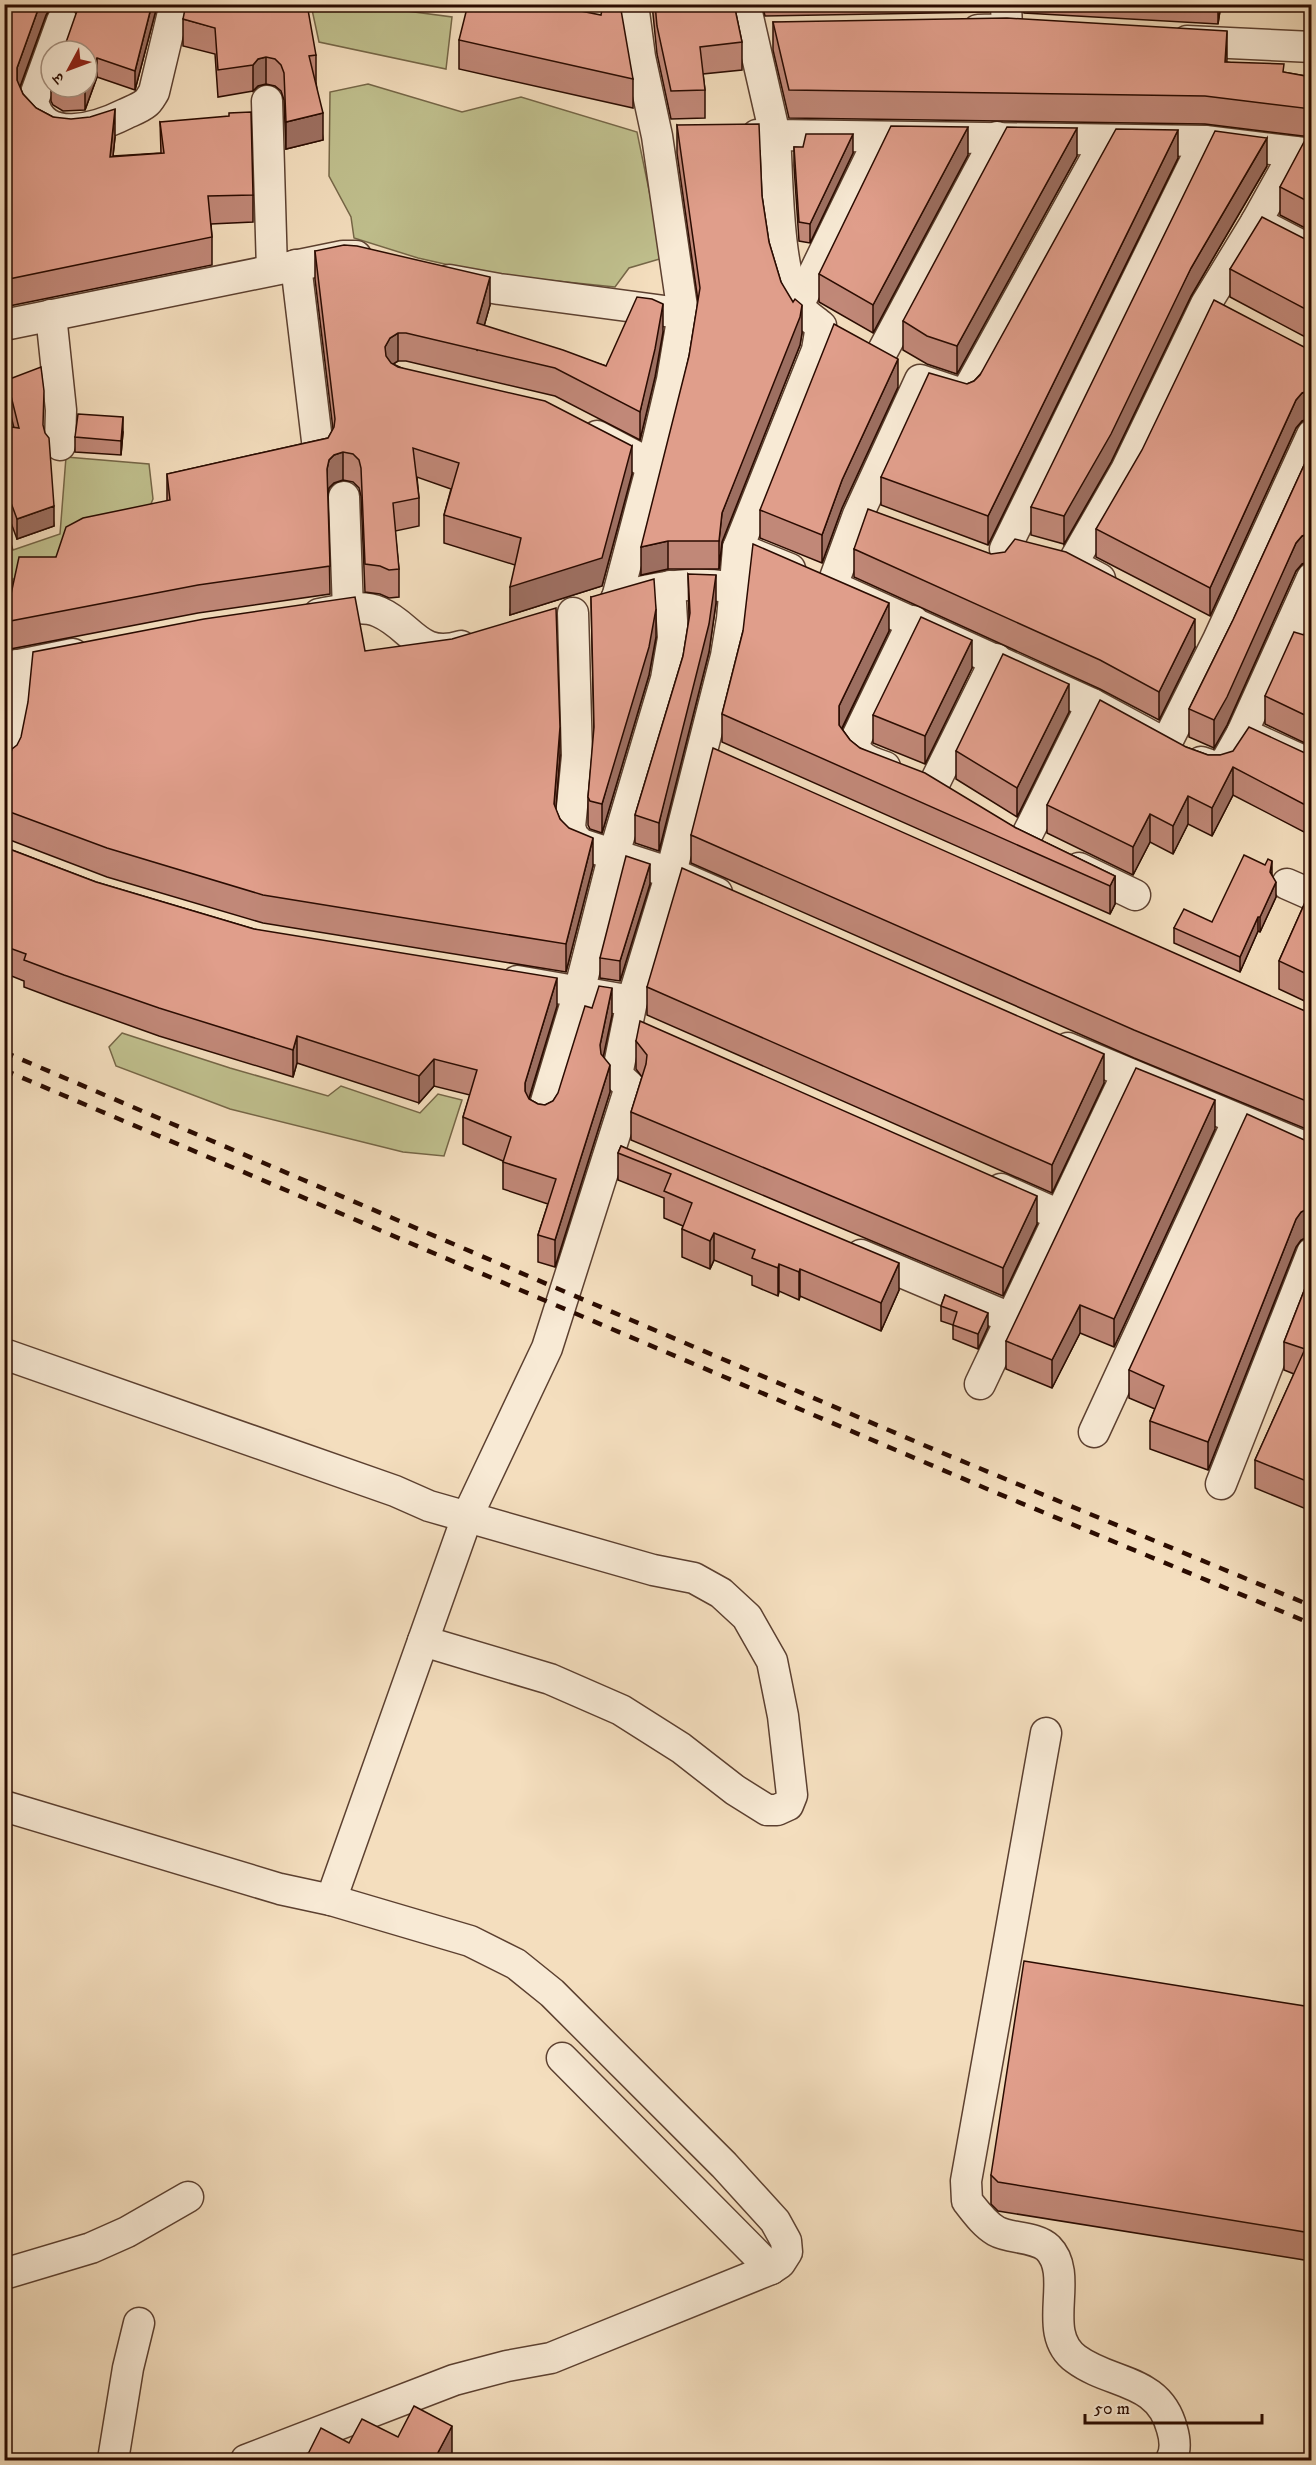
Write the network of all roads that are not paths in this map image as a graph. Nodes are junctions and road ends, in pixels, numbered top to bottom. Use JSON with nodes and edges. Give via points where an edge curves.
{"nodes":[{"id":1,"x":175,"y":4,"type":"edge"},
{"id":2,"x":633,"y":4,"type":"edge"},
{"id":3,"x":62,"y":21,"type":"dead end"},
{"id":4,"x":1015,"y":22,"type":"edge"},
{"id":5,"x":757,"y":23,"type":"edge"},
{"id":6,"x":949,"y":30,"type":"edge"},
{"id":7,"x":1160,"y":39,"type":"edge"},
{"id":8,"x":1311,"y":47,"type":"edge"},
{"id":9,"x":267,"y":101,"type":"dead end"},
{"id":10,"x":728,"y":135,"type":"edge"},
{"id":11,"x":775,"y":135,"type":"junction"},
{"id":12,"x":880,"y":137,"type":"junction"},
{"id":13,"x":998,"y":137,"type":"junction"},
{"id":14,"x":1106,"y":140,"type":"junction"},
{"id":15,"x":1204,"y":141,"type":"junction"},
{"id":16,"x":1303,"y":153,"type":"edge"},
{"id":17,"x":1256,"y":222,"type":"junction"},
{"id":18,"x":1311,"y":250,"type":"edge"},
{"id":19,"x":382,"y":261,"type":"edge"},
{"id":20,"x":284,"y":268,"type":"junction"},
{"id":21,"x":422,"y":273,"type":"edge"},
{"id":22,"x":798,"y":306,"type":"junction"},
{"id":23,"x":683,"y":314,"type":"junction"},
{"id":24,"x":51,"y":315,"type":"junction"},
{"id":25,"x":4,"y":325,"type":"edge"},
{"id":26,"x":821,"y":326,"type":"junction"},
{"id":27,"x":864,"y":347,"type":"junction"},
{"id":28,"x":921,"y":380,"type":"junction"},
{"id":29,"x":572,"y":423,"type":"edge"},
{"id":30,"x":1311,"y":435,"type":"edge"},
{"id":31,"x":60,"y":445,"type":"dead end"},
{"id":32,"x":318,"y":449,"type":"edge"},
{"id":33,"x":652,"y":465,"type":"junction"},
{"id":34,"x":344,"y":497,"type":"dead end"},
{"id":35,"x":738,"y":548,"type":"junction"},
{"id":36,"x":1025,"y":553,"type":"junction"},
{"id":37,"x":975,"y":558,"type":"edge"},
{"id":38,"x":1072,"y":564,"type":"junction"},
{"id":39,"x":1311,"y":578,"type":"edge"},
{"id":40,"x":670,"y":586,"type":"junction"},
{"id":41,"x":832,"y":586,"type":"junction"},
{"id":42,"x":734,"y":588,"type":"junction"},
{"id":43,"x":1124,"y":591,"type":"edge"},
{"id":44,"x":617,"y":598,"type":"junction"},
{"id":45,"x":348,"y":610,"type":"junction"},
{"id":46,"x":573,"y":613,"type":"junction"},
{"id":47,"x":289,"y":618,"type":"edge"},
{"id":48,"x":913,"y":621,"type":"junction"},
{"id":49,"x":542,"y":623,"type":"edge"},
{"id":50,"x":489,"y":638,"type":"edge"},
{"id":51,"x":1299,"y":643,"type":"edge"},
{"id":52,"x":97,"y":650,"type":"edge"},
{"id":53,"x":996,"y":659,"type":"junction"},
{"id":54,"x":11,"y":666,"type":"edge"},
{"id":55,"x":1092,"y":704,"type":"junction"},
{"id":56,"x":1242,"y":733,"type":"junction"},
{"id":57,"x":1166,"y":744,"type":"junction"},
{"id":58,"x":4,"y":762,"type":"edge"},
{"id":59,"x":1311,"y":765,"type":"edge"},
{"id":60,"x":614,"y":854,"type":"junction"},
{"id":61,"x":670,"y":873,"type":"junction"},
{"id":62,"x":1135,"y":895,"type":"dead end"},
{"id":63,"x":747,"y":906,"type":"edge"},
{"id":64,"x":487,"y":976,"type":"edge"},
{"id":65,"x":579,"y":992,"type":"junction"},
{"id":66,"x":636,"y":1021,"type":"junction"},
{"id":67,"x":1040,"y":1036,"type":"edge"},
{"id":68,"x":1127,"y":1074,"type":"junction"},
{"id":69,"x":542,"y":1115,"type":"edge"},
{"id":70,"x":1238,"y":1120,"type":"junction"},
{"id":71,"x":1311,"y":1150,"type":"edge"},
{"id":72,"x":973,"y":1177,"type":"edge"},
{"id":73,"x":1059,"y":1215,"type":"junction"},
{"id":74,"x":837,"y":1245,"type":"edge"},
{"id":75,"x":1311,"y":1253,"type":"edge"},
{"id":76,"x":1010,"y":1318,"type":"junction"},
{"id":77,"x":4,"y":1354,"type":"edge"},
{"id":78,"x":980,"y":1384,"type":"dead end"},
{"id":79,"x":1094,"y":1432,"type":"dead end"},
{"id":80,"x":1221,"y":1484,"type":"dead end"},
{"id":81,"x":467,"y":1517,"type":"junction"},
{"id":82,"x":423,"y":1641,"type":"junction"},
{"id":83,"x":1046,"y":1732,"type":"dead end"},
{"id":84,"x":4,"y":1806,"type":"edge"},
{"id":85,"x":332,"y":1900,"type":"junction"},
{"id":86,"x":562,"y":2058,"type":"dead end"},
{"id":87,"x":189,"y":2197,"type":"dead end"},
{"id":88,"x":771,"y":2269,"type":"junction"},
{"id":89,"x":4,"y":2274,"type":"edge"},
{"id":90,"x":139,"y":2323,"type":"dead end"},
{"id":91,"x":113,"y":2460,"type":"edge"},
{"id":92,"x":246,"y":2460,"type":"edge"},
{"id":93,"x":1171,"y":2460,"type":"edge"}],
"edges":[{"from":1,"to":3,"type":"street","via":[[154,92],[147,103],[91,128],[59,128],[42,121],[36,113],[33,101]]},
{"from":2,"to":23,"type":"street","via":[[640,57],[669,136]]},
{"from":4,"to":6,"type":"street"},
{"from":5,"to":11,"type":"street"},
{"from":7,"to":8,"type":"street"},
{"from":9,"to":20,"type":"street"},
{"from":10,"to":11,"type":"street"},
{"from":11,"to":12,"type":"street"},
{"from":11,"to":22,"type":"street","via":[[783,250]]},
{"from":12,"to":13,"type":"street"},
{"from":12,"to":22,"type":"street"},
{"from":13,"to":14,"type":"street"},
{"from":13,"to":27,"type":"street"},
{"from":14,"to":15,"type":"street"},
{"from":14,"to":28,"type":"street","via":[[965,395]]},
{"from":15,"to":16,"type":"street"},
{"from":15,"to":36,"type":"street"},
{"from":16,"to":17,"type":"street"},
{"from":17,"to":18,"type":"street"},
{"from":17,"to":38,"type":"street","via":[[1217,309]]},
{"from":19,"to":20,"type":"street","via":[[343,256]]},
{"from":20,"to":24,"type":"street"},
{"from":20,"to":32,"type":"street"},
{"from":21,"to":23,"type":"street","via":[[499,290]]},
{"from":22,"to":26,"type":"street"},
{"from":23,"to":33,"type":"street"},
{"from":24,"to":25,"type":"street"},
{"from":24,"to":31,"type":"street","via":[[61,410]]},
{"from":26,"to":27,"type":"street"},
{"from":26,"to":35,"type":"street","via":[[817,350]]},
{"from":27,"to":28,"type":"street"},
{"from":28,"to":41,"type":"street","via":[[869,519]]},
{"from":29,"to":33,"type":"street"},
{"from":30,"to":57,"type":"street","via":[[1208,634]]},
{"from":33,"to":44,"type":"street"},
{"from":34,"to":45,"type":"street"},
{"from":35,"to":41,"type":"street"},
{"from":35,"to":42,"type":"street"},
{"from":36,"to":37,"type":"street","via":[[996,566]]},
{"from":36,"to":38,"type":"street"},
{"from":38,"to":43,"type":"street"},
{"from":39,"to":51,"type":"street"},
{"from":40,"to":42,"type":"street"},
{"from":40,"to":44,"type":"street"},
{"from":40,"to":60,"type":"street","via":[[673,638],[666,679]]},
{"from":41,"to":48,"type":"street"},
{"from":42,"to":61,"type":"street","via":[[713,757]]},
{"from":44,"to":46,"type":"street"},
{"from":45,"to":47,"type":"street"},
{"from":45,"to":50,"type":"street","via":[[378,611],[419,641],[441,651]]},
{"from":46,"to":49,"type":"street"},
{"from":46,"to":60,"type":"street","via":[[577,756],[570,826],[580,844]]},
{"from":48,"to":53,"type":"street"},
{"from":48,"to":53,"type":"street","via":[[855,741],[855,748],[866,760],[943,792]]},
{"from":51,"to":56,"type":"street"},
{"from":52,"to":54,"type":"street"},
{"from":53,"to":55,"type":"street"},
{"from":54,"to":58,"type":"street","via":[[11,729]]},
{"from":55,"to":57,"type":"street"},
{"from":55,"to":62,"type":"street","via":[[1031,844]]},
{"from":56,"to":57,"type":"street","via":[[1224,765],[1216,767]]},
{"from":56,"to":59,"type":"street"},
{"from":60,"to":61,"type":"street"},
{"from":60,"to":65,"type":"street"},
{"from":61,"to":63,"type":"street"},
{"from":61,"to":66,"type":"street"},
{"from":64,"to":65,"type":"street"},
{"from":65,"to":66,"type":"street"},
{"from":65,"to":69,"type":"street"},
{"from":66,"to":81,"type":"street","via":[[616,1075],[630,1087],[621,1155],[547,1348]]},
{"from":67,"to":68,"type":"street"},
{"from":68,"to":70,"type":"street"},
{"from":68,"to":73,"type":"street"},
{"from":70,"to":71,"type":"street"},
{"from":70,"to":79,"type":"street"},
{"from":72,"to":73,"type":"street"},
{"from":73,"to":76,"type":"street"},
{"from":74,"to":76,"type":"street"},
{"from":75,"to":80,"type":"street"},
{"from":76,"to":78,"type":"street"},
{"from":77,"to":81,"type":"street"},
{"from":81,"to":82,"type":"street"},
{"from":81,"to":82,"type":"street","via":[[694,1578],[720,1593],[747,1617],[772,1661],[792,1795],[788,1805],[767,1809],[621,1710],[550,1679]]},
{"from":82,"to":85,"type":"street"},
{"from":83,"to":93,"type":"street","via":[[966,2181],[967,2201],[996,2231],[1047,2247],[1058,2264],[1058,2323],[1063,2345],[1076,2359],[1156,2398],[1168,2416],[1174,2438]]},
{"from":84,"to":85,"type":"street"},
{"from":85,"to":88,"type":"street","via":[[470,1941],[516,1964],[552,1993],[724,2165],[774,2222],[786,2241],[787,2252]]},
{"from":86,"to":88,"type":"street"},
{"from":87,"to":89,"type":"street","via":[[91,2248]]},
{"from":88,"to":92,"type":"street","via":[[550,2358],[454,2380]]},
{"from":90,"to":91,"type":"street"}]}
